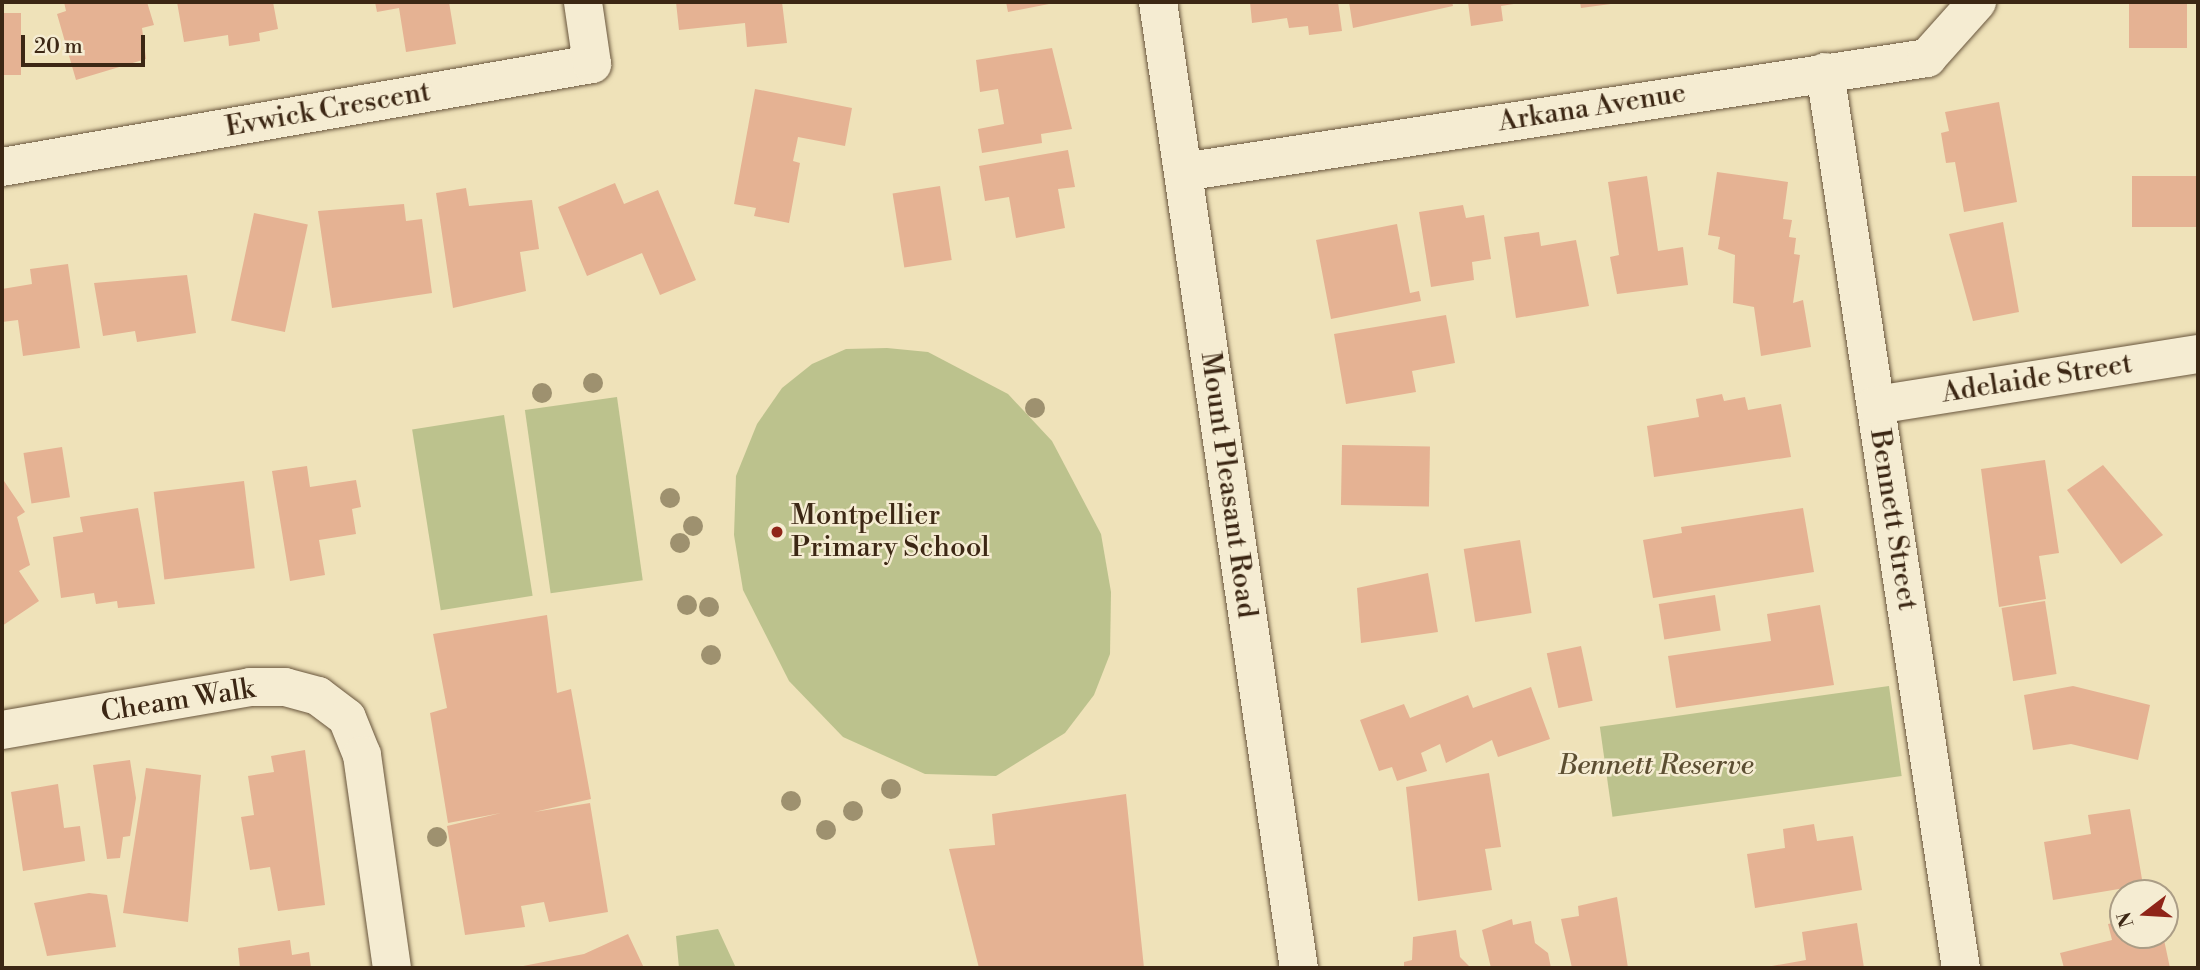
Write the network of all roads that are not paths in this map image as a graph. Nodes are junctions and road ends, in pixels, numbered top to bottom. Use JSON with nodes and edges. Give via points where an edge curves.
{"nodes":[{"id":1,"x":583,"y":2,"type":"edge"},
{"id":2,"x":1158,"y":2,"type":"edge"},
{"id":3,"x":1976,"y":2,"type":"edge"},
{"id":4,"x":1825,"y":72,"type":"junction"},
{"id":5,"x":2,"y":167,"type":"edge"},
{"id":6,"x":1183,"y":172,"type":"junction"},
{"id":7,"x":2198,"y":354,"type":"edge"},
{"id":8,"x":1876,"y":405,"type":"junction"},
{"id":9,"x":2,"y":730,"type":"edge"},
{"id":10,"x":393,"y":968,"type":"edge"},
{"id":11,"x":1299,"y":968,"type":"edge"},
{"id":12,"x":1961,"y":968,"type":"edge"}],
"edges":[{"from":1,"to":5,"type":"street","name":"Evwick Crescent","via":[[592,64]]},
{"from":2,"to":6,"type":"street","name":"Mount Pleasant Road"},
{"from":3,"to":4,"type":"street","name":"Arkana Avenue","via":[[1927,58]]},
{"from":4,"to":6,"type":"street","name":"Arkana Avenue"},
{"from":4,"to":8,"type":"street","name":"Bennett Street"},
{"from":6,"to":11,"type":"street","name":"Mount Pleasant Road"},
{"from":7,"to":8,"type":"street","name":"Adelaide Street"},
{"from":8,"to":12,"type":"street","name":"Bennett Street"},
{"from":9,"to":10,"type":"street","name":"Cheam Walk","via":[[250,687],[285,687],[318,696],[347,718],[362,755]]}]}
